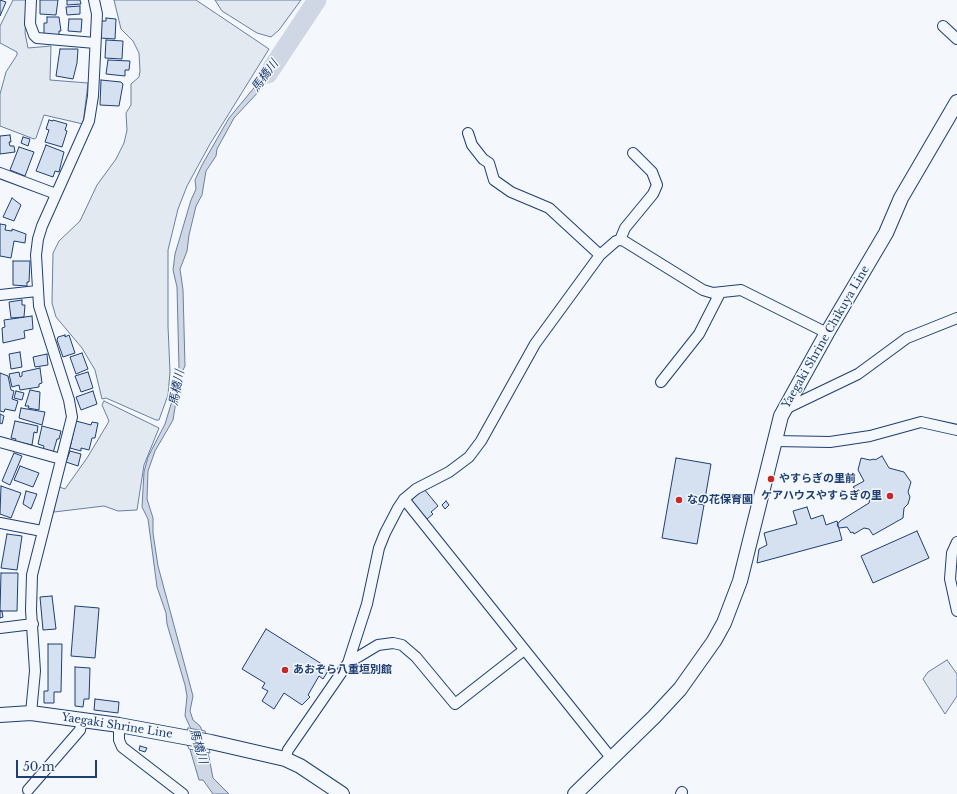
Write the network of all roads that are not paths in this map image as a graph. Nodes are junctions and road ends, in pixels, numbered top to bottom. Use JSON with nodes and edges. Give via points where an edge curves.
{"nodes":[{"id":1,"x":31,"y":0,"type":"edge"},
{"id":2,"x":94,"y":0,"type":"edge"},
{"id":3,"x":943,"y":26,"type":"dead end"},
{"id":4,"x":957,"y":40,"type":"edge"},
{"id":5,"x":96,"y":43,"type":"junction"},
{"id":6,"x":957,"y":102,"type":"edge"},
{"id":7,"x":468,"y":133,"type":"dead end"},
{"id":8,"x":633,"y":153,"type":"dead end"},
{"id":9,"x":0,"y":173,"type":"edge"},
{"id":10,"x":56,"y":194,"type":"junction"},
{"id":11,"x":620,"y":240,"type":"junction"},
{"id":12,"x":600,"y":255,"type":"junction"},
{"id":13,"x":37,"y":291,"type":"junction"},
{"id":14,"x":720,"y":293,"type":"junction"},
{"id":15,"x":0,"y":295,"type":"edge"},
{"id":16,"x":957,"y":318,"type":"edge"},
{"id":17,"x":827,"y":332,"type":"junction"},
{"id":18,"x":661,"y":382,"type":"dead end"},
{"id":19,"x":784,"y":409,"type":"junction"},
{"id":20,"x":957,"y":430,"type":"edge"},
{"id":21,"x":775,"y":441,"type":"junction"},
{"id":22,"x":0,"y":442,"type":"edge"},
{"id":23,"x":61,"y":459,"type":"junction"},
{"id":24,"x":404,"y":499,"type":"junction"},
{"id":25,"x":0,"y":523,"type":"edge"},
{"id":26,"x":42,"y":531,"type":"junction"},
{"id":27,"x":957,"y":542,"type":"edge"},
{"id":28,"x":957,"y":611,"type":"edge"},
{"id":29,"x":33,"y":624,"type":"junction"},
{"id":30,"x":0,"y":628,"type":"edge"},
{"id":31,"x":524,"y":650,"type":"junction"},
{"id":32,"x":348,"y":663,"type":"junction"},
{"id":33,"x":31,"y":713,"type":"junction"},
{"id":34,"x":0,"y":715,"type":"edge"},
{"id":35,"x":82,"y":720,"type":"junction"},
{"id":36,"x":119,"y":725,"type":"junction"},
{"id":37,"x":285,"y":759,"type":"junction"},
{"id":38,"x":612,"y":759,"type":"junction"},
{"id":39,"x":28,"y":790,"type":"dead end"},
{"id":40,"x":183,"y":794,"type":"edge"},
{"id":41,"x":342,"y":794,"type":"edge"},
{"id":42,"x":575,"y":794,"type":"edge"}],
"edges":[{"from":1,"to":5,"type":"street","via":[[30,24],[37,38]]},
{"from":2,"to":5,"type":"street","via":[[97,14]]},
{"from":3,"to":4,"type":"street"},
{"from":5,"to":10,"type":"street","via":[[89,121]]},
{"from":6,"to":17,"type":"main road","name":"Yaegaki Shrine Chikuya Line","via":[[901,198],[886,233]]},
{"from":7,"to":12,"type":"street","via":[[472,145],[483,159],[490,163],[494,180],[511,192],[549,208]]},
{"from":8,"to":11,"type":"street","via":[[652,172],[657,185],[653,194],[625,228]]},
{"from":9,"to":10,"type":"street"},
{"from":10,"to":13,"type":"street","via":[[38,239]]},
{"from":11,"to":12,"type":"street"},
{"from":11,"to":14,"type":"street","via":[[703,290]]},
{"from":12,"to":24,"type":"street","via":[[535,344],[469,457]]},
{"from":13,"to":15,"type":"street"},
{"from":13,"to":23,"type":"street","via":[[39,306],[71,408],[70,428]]},
{"from":14,"to":17,"type":"street","via":[[741,290]]},
{"from":14,"to":18,"type":"street","via":[[699,334]]},
{"from":16,"to":19,"type":"street","via":[[907,338],[858,374]]},
{"from":17,"to":19,"type":"main road","name":"Yaegaki Shrine Chikuya Line"},
{"from":19,"to":21,"type":"main road","name":"Yaegaki Shrine Chikuya Line"},
{"from":20,"to":21,"type":"street","via":[[921,422],[870,436],[830,442]]},
{"from":21,"to":38,"type":"main road","name":"Yaegaki Shrine Chikuya Line","via":[[740,581],[724,623],[680,688]]},
{"from":22,"to":23,"type":"street"},
{"from":23,"to":26,"type":"street"},
{"from":24,"to":31,"type":"street"},
{"from":24,"to":32,"type":"street","via":[[391,519],[379,548],[367,604]]},
{"from":25,"to":26,"type":"street"},
{"from":26,"to":29,"type":"street","via":[[32,575]]},
{"from":27,"to":28,"type":"street","via":[[952,553],[950,579]]},
{"from":29,"to":30,"type":"street"},
{"from":29,"to":33,"type":"street","via":[[35,671]]},
{"from":31,"to":32,"type":"street","via":[[455,704],[416,657],[402,645],[378,645]]},
{"from":31,"to":38,"type":"street"},
{"from":32,"to":37,"type":"street","via":[[288,750]]},
{"from":33,"to":34,"type":"main road","name":"Yaegaki Shrine Line"},
{"from":33,"to":35,"type":"main road","name":"Yaegaki Shrine Line"},
{"from":35,"to":36,"type":"main road","name":"Yaegaki Shrine Line"},
{"from":35,"to":39,"type":"street","via":[[80,730]]},
{"from":36,"to":37,"type":"main road","name":"Yaegaki Shrine Line","via":[[209,741]]},
{"from":36,"to":40,"type":"street","via":[[119,740],[122,747]]},
{"from":37,"to":41,"type":"main road","name":"Yaegaki Shrine Line"},
{"from":38,"to":42,"type":"main road","name":"Yaegaki Shrine Chikuya Line"}]}
